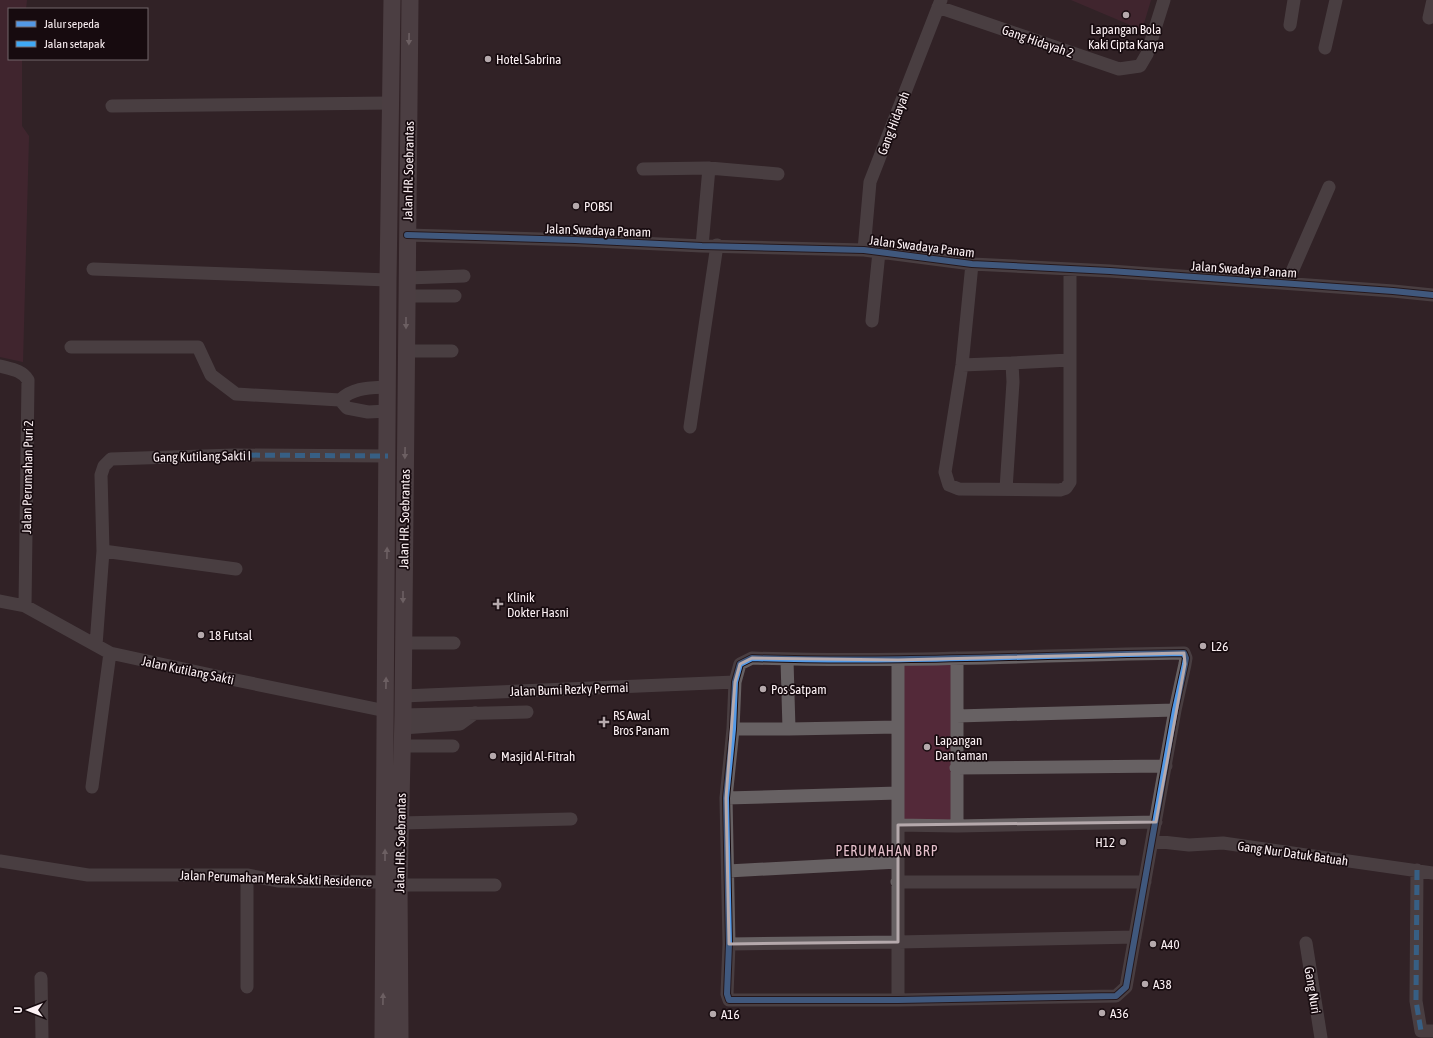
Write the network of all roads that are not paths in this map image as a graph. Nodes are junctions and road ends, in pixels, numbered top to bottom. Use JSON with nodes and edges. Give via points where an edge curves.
{"nodes":[{"id":1,"x":392,"y":0,"type":"edge"},
{"id":2,"x":410,"y":0,"type":"edge"},
{"id":3,"x":1164,"y":0,"type":"edge"},
{"id":4,"x":1294,"y":0,"type":"edge"},
{"id":5,"x":1336,"y":0,"type":"edge"},
{"id":6,"x":1433,"y":0,"type":"edge"},
{"id":7,"x":940,"y":4,"type":"edge"},
{"id":8,"x":1429,"y":18,"type":"dead end"},
{"id":9,"x":1290,"y":25,"type":"dead end"},
{"id":10,"x":1325,"y":48,"type":"dead end"},
{"id":11,"x":391,"y":103,"type":"junction"},
{"id":12,"x":112,"y":106,"type":"dead end"},
{"id":13,"x":709,"y":168,"type":"junction"},
{"id":14,"x":643,"y":169,"type":"dead end"},
{"id":15,"x":778,"y":174,"type":"dead end"},
{"id":16,"x":1329,"y":187,"type":"dead end"},
{"id":17,"x":407,"y":235,"type":"junction"},
{"id":18,"x":717,"y":245,"type":"junction"},
{"id":19,"x":702,"y":246,"type":"junction"},
{"id":20,"x":864,"y":250,"type":"junction"},
{"id":21,"x":879,"y":252,"type":"junction"},
{"id":22,"x":972,"y":264,"type":"junction"},
{"id":23,"x":93,"y":269,"type":"dead end"},
{"id":24,"x":1070,"y":269,"type":"junction"},
{"id":25,"x":464,"y":276,"type":"dead end"},
{"id":26,"x":407,"y":278,"type":"junction"},
{"id":27,"x":388,"y":280,"type":"junction"},
{"id":28,"x":1287,"y":283,"type":"junction"},
{"id":29,"x":1433,"y":295,"type":"edge"},
{"id":30,"x":406,"y":296,"type":"junction"},
{"id":31,"x":455,"y":296,"type":"dead end"},
{"id":32,"x":872,"y":321,"type":"dead end"},
{"id":33,"x":71,"y":346,"type":"dead end"},
{"id":34,"x":406,"y":351,"type":"junction"},
{"id":35,"x":452,"y":351,"type":"dead end"},
{"id":36,"x":1069,"y":360,"type":"junction"},
{"id":37,"x":1012,"y":363,"type":"junction"},
{"id":38,"x":962,"y":365,"type":"junction"},
{"id":39,"x":0,"y":366,"type":"edge"},
{"id":40,"x":388,"y":388,"type":"junction"},
{"id":41,"x":340,"y":400,"type":"junction"},
{"id":42,"x":388,"y":411,"type":"junction"},
{"id":43,"x":690,"y":427,"type":"dead end"},
{"id":44,"x":388,"y":456,"type":"junction"},
{"id":45,"x":1006,"y":489,"type":"junction"},
{"id":46,"x":103,"y":551,"type":"junction"},
{"id":47,"x":236,"y":569,"type":"dead end"},
{"id":48,"x":395,"y":574,"type":"junction"},
{"id":49,"x":0,"y":601,"type":"edge"},
{"id":50,"x":25,"y":606,"type":"junction"},
{"id":51,"x":403,"y":643,"type":"junction"},
{"id":52,"x":454,"y":643,"type":"dead end"},
{"id":53,"x":96,"y":645,"type":"junction"},
{"id":54,"x":110,"y":653,"type":"junction"},
{"id":55,"x":957,"y":658,"type":"junction"},
{"id":56,"x":787,"y":660,"type":"junction"},
{"id":57,"x":898,"y":660,"type":"junction"},
{"id":58,"x":735,"y":682,"type":"junction"},
{"id":59,"x":403,"y":696,"type":"junction"},
{"id":60,"x":1175,"y":710,"type":"junction"},
{"id":61,"x":386,"y":711,"type":"junction"},
{"id":62,"x":527,"y":712,"type":"dead end"},
{"id":63,"x":957,"y":716,"type":"junction"},
{"id":64,"x":402,"y":722,"type":"junction"},
{"id":65,"x":898,"y":727,"type":"junction"},
{"id":66,"x":734,"y":729,"type":"junction"},
{"id":67,"x":789,"y":730,"type":"junction"},
{"id":68,"x":402,"y":746,"type":"junction"},
{"id":69,"x":453,"y":746,"type":"dead end"},
{"id":70,"x":1166,"y":766,"type":"junction"},
{"id":71,"x":956,"y":768,"type":"junction"},
{"id":72,"x":92,"y":787,"type":"dead end"},
{"id":73,"x":898,"y":793,"type":"junction"},
{"id":74,"x":726,"y":798,"type":"junction"},
{"id":75,"x":571,"y":819,"type":"dead end"},
{"id":76,"x":1156,"y":822,"type":"junction"},
{"id":77,"x":400,"y":823,"type":"junction"},
{"id":78,"x":898,"y":825,"type":"junction"},
{"id":79,"x":957,"y":826,"type":"junction"},
{"id":80,"x":1153,"y":841,"type":"junction"},
{"id":81,"x":0,"y":861,"type":"edge"},
{"id":82,"x":898,"y":862,"type":"junction"},
{"id":83,"x":1416,"y":870,"type":"junction"},
{"id":84,"x":728,"y":871,"type":"junction"},
{"id":85,"x":1433,"y":873,"type":"edge"},
{"id":86,"x":247,"y":875,"type":"junction"},
{"id":87,"x":897,"y":882,"type":"junction"},
{"id":88,"x":1145,"y":882,"type":"junction"},
{"id":89,"x":392,"y":884,"type":"junction"},
{"id":90,"x":494,"y":885,"type":"dead end"},
{"id":91,"x":1135,"y":937,"type":"junction"},
{"id":92,"x":898,"y":942,"type":"junction"},
{"id":93,"x":1306,"y":943,"type":"dead end"},
{"id":94,"x":729,"y":944,"type":"junction"},
{"id":95,"x":41,"y":978,"type":"dead end"},
{"id":96,"x":247,"y":987,"type":"dead end"},
{"id":97,"x":898,"y":1000,"type":"junction"},
{"id":98,"x":1433,"y":1031,"type":"edge"},
{"id":99,"x":42,"y":1038,"type":"edge"},
{"id":100,"x":383,"y":1038,"type":"edge"},
{"id":101,"x":400,"y":1038,"type":"edge"},
{"id":102,"x":1321,"y":1038,"type":"edge"}],
"edges":[{"from":1,"to":11,"type":"main road","name":"Jalan HR. Soebrantas"},
{"from":2,"to":17,"type":"main road","name":"Jalan HR. Soebrantas","one_way":true},
{"from":3,"to":7,"type":"street","name":"Gang Hidayah 2","via":[[1147,54],[1140,66],[1119,69]]},
{"from":4,"to":9,"type":"street"},
{"from":5,"to":10,"type":"street"},
{"from":6,"to":8,"type":"street"},
{"from":7,"to":20,"type":"street","name":"Gang Hidayah","via":[[870,182]]},
{"from":11,"to":12,"type":"street"},
{"from":11,"to":27,"type":"main road","name":"Jalan HR. Soebrantas"},
{"from":13,"to":14,"type":"street"},
{"from":13,"to":15,"type":"street"},
{"from":13,"to":19,"type":"street"},
{"from":16,"to":28,"type":"street"},
{"from":17,"to":19,"type":"street","name":"Jalan Swadaya Panam"},
{"from":17,"to":26,"type":"main road","name":"Jalan HR. Soebrantas"},
{"from":18,"to":19,"type":"street","name":"Jalan Swadaya Panam"},
{"from":18,"to":20,"type":"street","name":"Jalan Swadaya Panam"},
{"from":18,"to":43,"type":"street"},
{"from":20,"to":21,"type":"street","name":"Jalan Swadaya Panam"},
{"from":21,"to":22,"type":"street","name":"Jalan Swadaya Panam"},
{"from":21,"to":32,"type":"street"},
{"from":22,"to":24,"type":"street","name":"Jalan Swadaya Panam"},
{"from":22,"to":38,"type":"street"},
{"from":23,"to":27,"type":"street"},
{"from":24,"to":28,"type":"street","name":"Jalan Swadaya Panam"},
{"from":24,"to":36,"type":"street"},
{"from":25,"to":26,"type":"street"},
{"from":26,"to":30,"type":"main road","name":"Jalan HR. Soebrantas"},
{"from":27,"to":40,"type":"main road","name":"Jalan HR. Soebrantas"},
{"from":28,"to":29,"type":"street","name":"Jalan Swadaya Panam"},
{"from":30,"to":31,"type":"street"},
{"from":30,"to":34,"type":"main road","name":"Jalan HR. Soebrantas","one_way":true},
{"from":33,"to":41,"type":"street","via":[[198,347],[211,375],[236,394]]},
{"from":34,"to":35,"type":"street"},
{"from":34,"to":48,"type":"main road","name":"Jalan HR. Soebrantas","one_way":true},
{"from":36,"to":37,"type":"street"},
{"from":36,"to":45,"type":"street","via":[[1070,482],[1066,488],[1060,490]]},
{"from":37,"to":38,"type":"street"},
{"from":37,"to":45,"type":"street"},
{"from":38,"to":45,"type":"street","via":[[945,472],[949,485],[959,489]]},
{"from":39,"to":50,"type":"street","name":"Jalan Perumahan Puri 2","via":[[17,370],[26,375],[28,380]]},
{"from":40,"to":41,"type":"street","via":[[366,388],[348,393]]},
{"from":40,"to":42,"type":"main road","name":"Jalan HR. Soebrantas"},
{"from":41,"to":42,"type":"street","via":[[347,408],[368,412]]},
{"from":42,"to":44,"type":"main road","name":"Jalan HR. Soebrantas"},
{"from":44,"to":46,"type":"street","name":"Gang Kutilang Sakti I","via":[[235,455],[111,459],[104,466],[102,475]]},
{"from":48,"to":44,"type":"main road","name":"Jalan HR. Soebrantas","one_way":true},
{"from":46,"to":47,"type":"street"},
{"from":46,"to":53,"type":"street","name":"Gang Kutilang Sakti I"},
{"from":48,"to":51,"type":"main road","name":"Jalan HR. Soebrantas","one_way":true},
{"from":61,"to":48,"type":"main road","name":"Jalan HR. Soebrantas","one_way":true},
{"from":49,"to":50,"type":"street","name":"Jalan Kutilang Sakti"},
{"from":50,"to":53,"type":"street","name":"Jalan Kutilang Sakti"},
{"from":51,"to":52,"type":"street"},
{"from":51,"to":59,"type":"main road","name":"Jalan HR. Soebrantas"},
{"from":53,"to":54,"type":"street","name":"Jalan Kutilang Sakti"},
{"from":54,"to":61,"type":"street","name":"Jalan Kutilang Sakti"},
{"from":54,"to":72,"type":"street"},
{"from":55,"to":57,"type":"street"},
{"from":55,"to":60,"type":"street","via":[[1184,653],[1186,658]]},
{"from":55,"to":63,"type":"street"},
{"from":56,"to":57,"type":"street"},
{"from":56,"to":58,"type":"street","via":[[752,658],[740,664]]},
{"from":56,"to":67,"type":"street"},
{"from":57,"to":65,"type":"street"},
{"from":58,"to":59,"type":"street","name":"Jalan Bumi Rezky Permai"},
{"from":58,"to":66,"type":"street"},
{"from":59,"to":64,"type":"main road","name":"Jalan HR. Soebrantas"},
{"from":60,"to":63,"type":"street"},
{"from":60,"to":70,"type":"street"},
{"from":89,"to":61,"type":"main road","name":"Jalan HR. Soebrantas","one_way":true},
{"from":62,"to":64,"type":"street","via":[[475,713]]},
{"from":63,"to":71,"type":"street"},
{"from":64,"to":68,"type":"main road","name":"Jalan HR. Soebrantas"},
{"from":65,"to":67,"type":"street"},
{"from":65,"to":73,"type":"street"},
{"from":66,"to":67,"type":"street"},
{"from":66,"to":74,"type":"street"},
{"from":68,"to":69,"type":"street"},
{"from":68,"to":77,"type":"main road","name":"Jalan HR. Soebrantas"},
{"from":70,"to":71,"type":"street"},
{"from":70,"to":76,"type":"street"},
{"from":71,"to":79,"type":"street"},
{"from":73,"to":74,"type":"street"},
{"from":73,"to":78,"type":"street"},
{"from":74,"to":84,"type":"street"},
{"from":75,"to":77,"type":"street"},
{"from":76,"to":79,"type":"street"},
{"from":76,"to":80,"type":"street"},
{"from":77,"to":89,"type":"main road","name":"Jalan HR. Soebrantas"},
{"from":78,"to":79,"type":"street"},
{"from":78,"to":82,"type":"street"},
{"from":80,"to":83,"type":"street","name":"Gang Nur Datuk Batuah","via":[[1189,845],[1223,843]]},
{"from":80,"to":88,"type":"street"},
{"from":81,"to":86,"type":"street","name":"Jalan Perumahan Merak Sakti Residence","via":[[88,875]]},
{"from":82,"to":84,"type":"street"},
{"from":82,"to":87,"type":"street"},
{"from":83,"to":85,"type":"street","name":"Gang Nur Datuk Batuah"},
{"from":83,"to":98,"type":"street","via":[[1416,1001],[1421,1031]]},
{"from":84,"to":94,"type":"street"},
{"from":86,"to":89,"type":"street","name":"Jalan Perumahan Merak Sakti Residence","via":[[279,881]]},
{"from":86,"to":96,"type":"street"},
{"from":87,"to":88,"type":"street"},
{"from":87,"to":92,"type":"street"},
{"from":88,"to":91,"type":"street"},
{"from":89,"to":90,"type":"street","name":"Jalan Perumahan Merak Sakti Residence"},
{"from":100,"to":89,"type":"main road","name":"Jalan HR. Soebrantas","one_way":true},
{"from":89,"to":101,"type":"main road","name":"Jalan HR. Soebrantas"},
{"from":91,"to":92,"type":"street"},
{"from":91,"to":97,"type":"street","via":[[1126,987],[1116,996]]},
{"from":92,"to":94,"type":"street"},
{"from":92,"to":97,"type":"street"},
{"from":93,"to":102,"type":"street","name":"Gang Nuri"},
{"from":94,"to":97,"type":"street","via":[[729,1000]]},
{"from":95,"to":99,"type":"street"}]}
